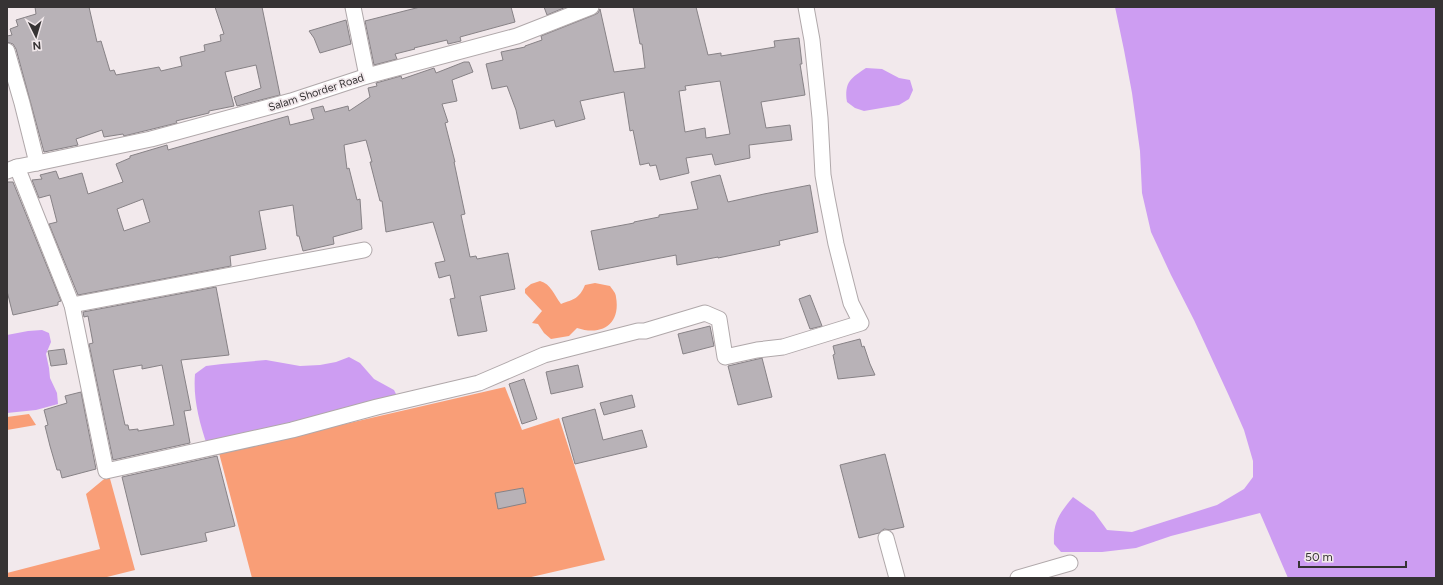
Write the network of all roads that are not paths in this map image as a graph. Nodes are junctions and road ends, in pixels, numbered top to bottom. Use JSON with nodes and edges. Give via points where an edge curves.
{"nodes":[{"id":1,"x":353,"y":7,"type":"edge"},
{"id":2,"x":590,"y":7,"type":"edge"},
{"id":3,"x":806,"y":7,"type":"edge"},
{"id":4,"x":7,"y":51,"type":"edge"},
{"id":5,"x":367,"y":76,"type":"junction"},
{"id":6,"x":37,"y":163,"type":"junction"},
{"id":7,"x":12,"y":169,"type":"edge"},
{"id":8,"x":364,"y":250,"type":"dead end"},
{"id":9,"x":72,"y":305,"type":"junction"},
{"id":10,"x":886,"y":538,"type":"dead end"},
{"id":11,"x":1070,"y":563,"type":"dead end"},
{"id":12,"x":897,"y":578,"type":"edge"},
{"id":13,"x":1018,"y":578,"type":"edge"}],
"edges":[{"from":1,"to":5,"type":"street"},
{"from":2,"to":5,"type":"street","name":"Salam Shorder Road","via":[[517,36]]},
{"from":3,"to":9,"type":"street","via":[[812,40],[827,198],[851,303],[861,323],[783,347],[725,357],[719,319],[705,313],[645,331],[544,355],[479,383],[292,430],[106,471]]},
{"from":4,"to":6,"type":"street"},
{"from":5,"to":6,"type":"street","name":"Salam Shorder Road","via":[[292,101],[151,139]]},
{"from":6,"to":7,"type":"street","name":"Salam Shorder Road"},
{"from":7,"to":9,"type":"street"},
{"from":8,"to":9,"type":"street"},
{"from":10,"to":12,"type":"street"},
{"from":11,"to":13,"type":"street"}]}
